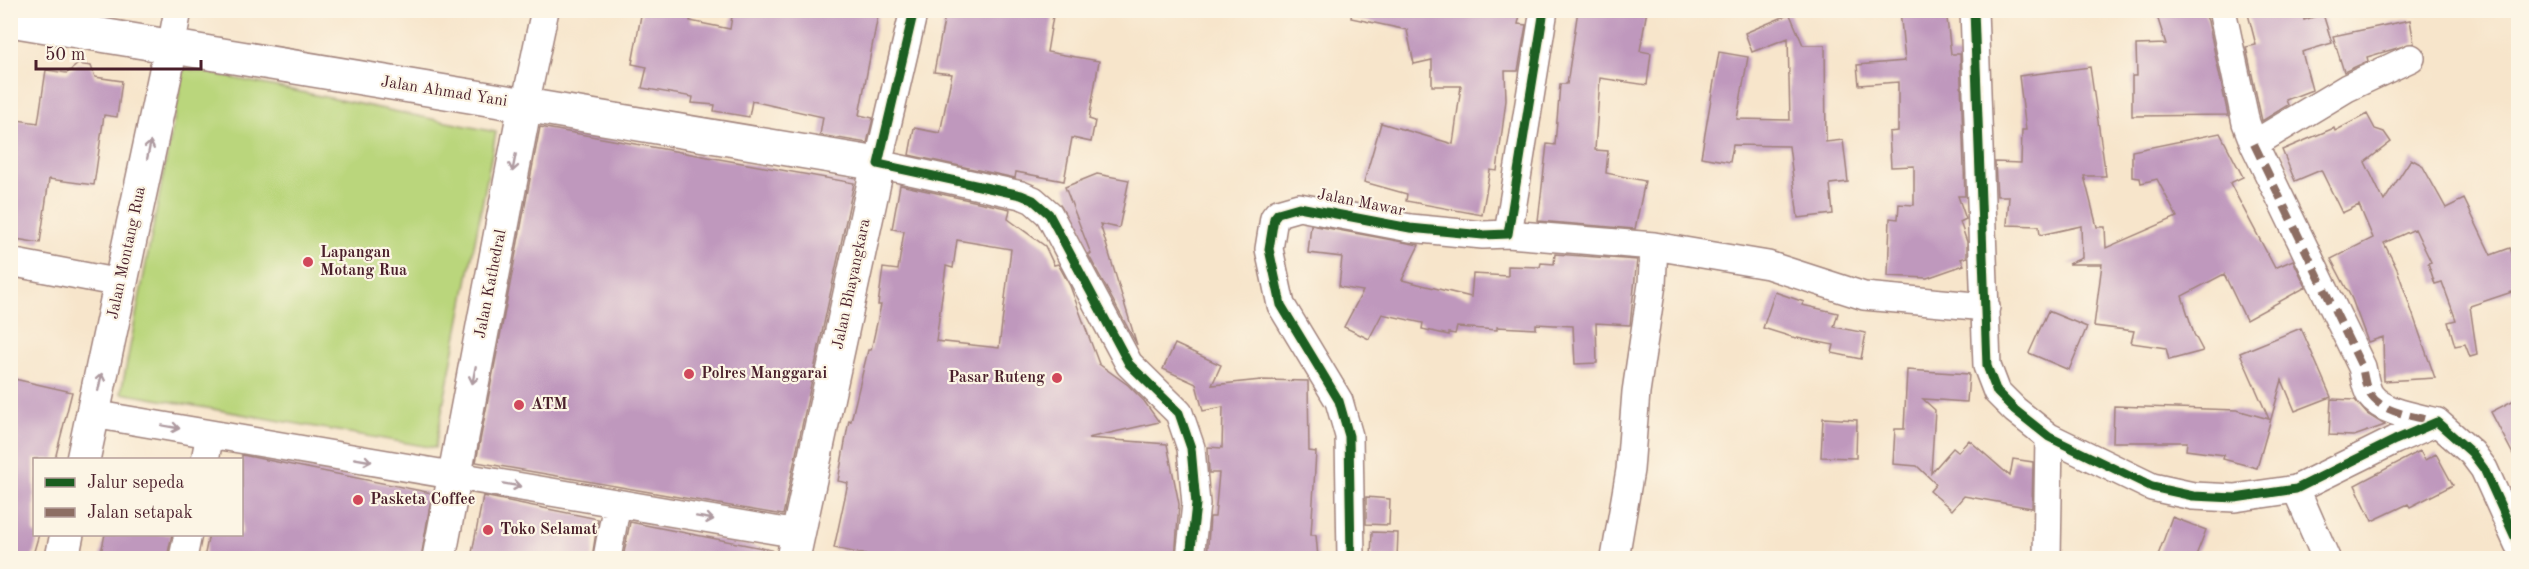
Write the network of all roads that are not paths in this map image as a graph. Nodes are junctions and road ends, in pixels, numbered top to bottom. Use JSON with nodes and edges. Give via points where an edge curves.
{"nodes":[{"id":1,"x":178,"y":10,"type":"edge"},
{"id":2,"x":544,"y":10,"type":"edge"},
{"id":3,"x":914,"y":10,"type":"edge"},
{"id":4,"x":1544,"y":10,"type":"edge"},
{"id":5,"x":1974,"y":10,"type":"edge"},
{"id":6,"x":2222,"y":10,"type":"edge"},
{"id":7,"x":10,"y":20,"type":"edge"},
{"id":8,"x":171,"y":47,"type":"junction"},
{"id":9,"x":2411,"y":58,"type":"dead end"},
{"id":10,"x":525,"y":105,"type":"junction"},
{"id":11,"x":2254,"y":144,"type":"junction"},
{"id":12,"x":878,"y":164,"type":"junction"},
{"id":13,"x":1508,"y":234,"type":"junction"},
{"id":14,"x":1654,"y":246,"type":"junction"},
{"id":15,"x":10,"y":262,"type":"edge"},
{"id":16,"x":120,"y":283,"type":"junction"},
{"id":17,"x":1986,"y":307,"type":"junction"},
{"id":18,"x":93,"y":414,"type":"junction"},
{"id":19,"x":2437,"y":422,"type":"junction"},
{"id":20,"x":2049,"y":437,"type":"junction"},
{"id":21,"x":208,"y":447,"type":"edge"},
{"id":22,"x":83,"y":458,"type":"edge"},
{"id":23,"x":455,"y":476,"type":"junction"},
{"id":24,"x":2296,"y":489,"type":"junction"},
{"id":25,"x":618,"y":503,"type":"junction"},
{"id":26,"x":67,"y":536,"type":"edge"},
{"id":27,"x":188,"y":536,"type":"edge"},
{"id":28,"x":2518,"y":543,"type":"edge"},
{"id":29,"x":795,"y":546,"type":"edge"},
{"id":30,"x":62,"y":558,"type":"edge"},
{"id":31,"x":183,"y":558,"type":"edge"},
{"id":32,"x":439,"y":558,"type":"edge"},
{"id":33,"x":607,"y":558,"type":"edge"},
{"id":34,"x":1190,"y":558,"type":"edge"},
{"id":35,"x":1352,"y":558,"type":"edge"},
{"id":36,"x":1615,"y":558,"type":"edge"},
{"id":37,"x":2048,"y":558,"type":"edge"},
{"id":38,"x":2326,"y":558,"type":"edge"}],
"edges":[{"from":1,"to":8,"type":"street"},
{"from":2,"to":10,"type":"street","name":"Jalan Kathedral"},
{"from":3,"to":12,"type":"street","name":"Jalan Bhayangkara"},
{"from":4,"to":13,"type":"street"},
{"from":5,"to":17,"type":"street"},
{"from":6,"to":11,"type":"street"},
{"from":7,"to":8,"type":"main road","name":"Jalan Ahmad Yani"},
{"from":8,"to":10,"type":"main road","name":"Jalan Ahmad Yani"},
{"from":16,"to":8,"type":"main road","name":"Jalan Montang Rua","one_way":true},
{"from":9,"to":11,"type":"street","via":[[2347,88]]},
{"from":10,"to":12,"type":"main road","name":"Jalan Ahmad Yani"},
{"from":10,"to":23,"type":"main road","name":"Jalan Kathedral","one_way":true},
{"from":11,"to":19,"type":"street","via":[[2362,367],[2369,394],[2393,410]]},
{"from":12,"to":29,"type":"main road","name":"Jalan Bhayangkara"},
{"from":12,"to":34,"type":"street","via":[[1021,195],[1049,214],[1129,364],[1179,413],[1191,448],[1196,504]]},
{"from":13,"to":14,"type":"street"},
{"from":13,"to":35,"type":"street","name":"Jalan Mawar","via":[[1410,228],[1299,207],[1274,218],[1269,249],[1281,305],[1340,401],[1349,436]]},
{"from":14,"to":17,"type":"street","via":[[1768,265],[1864,296]]},
{"from":14,"to":36,"type":"street","via":[[1630,470]]},
{"from":15,"to":16,"type":"street"},
{"from":18,"to":16,"type":"main road","name":"Jalan Montang Rua","one_way":true},
{"from":17,"to":20,"type":"street","via":[[1991,381],[2015,410]]},
{"from":18,"to":21,"type":"street","one_way":true},
{"from":18,"to":22,"type":"main road","name":"Jalan Montang Rua"},
{"from":19,"to":24,"type":"street"},
{"from":19,"to":28,"type":"street","via":[[2484,469]]},
{"from":20,"to":24,"type":"street","via":[[2152,487],[2193,496],[2235,498]]},
{"from":20,"to":37,"type":"street"},
{"from":21,"to":23,"type":"street","one_way":true},
{"from":23,"to":25,"type":"street","one_way":true},
{"from":23,"to":32,"type":"main road","name":"Jalan Kathedral"},
{"from":24,"to":38,"type":"street"},
{"from":25,"to":29,"type":"street","one_way":true},
{"from":25,"to":33,"type":"street"},
{"from":26,"to":30,"type":"main road"},
{"from":27,"to":31,"type":"street"}]}
